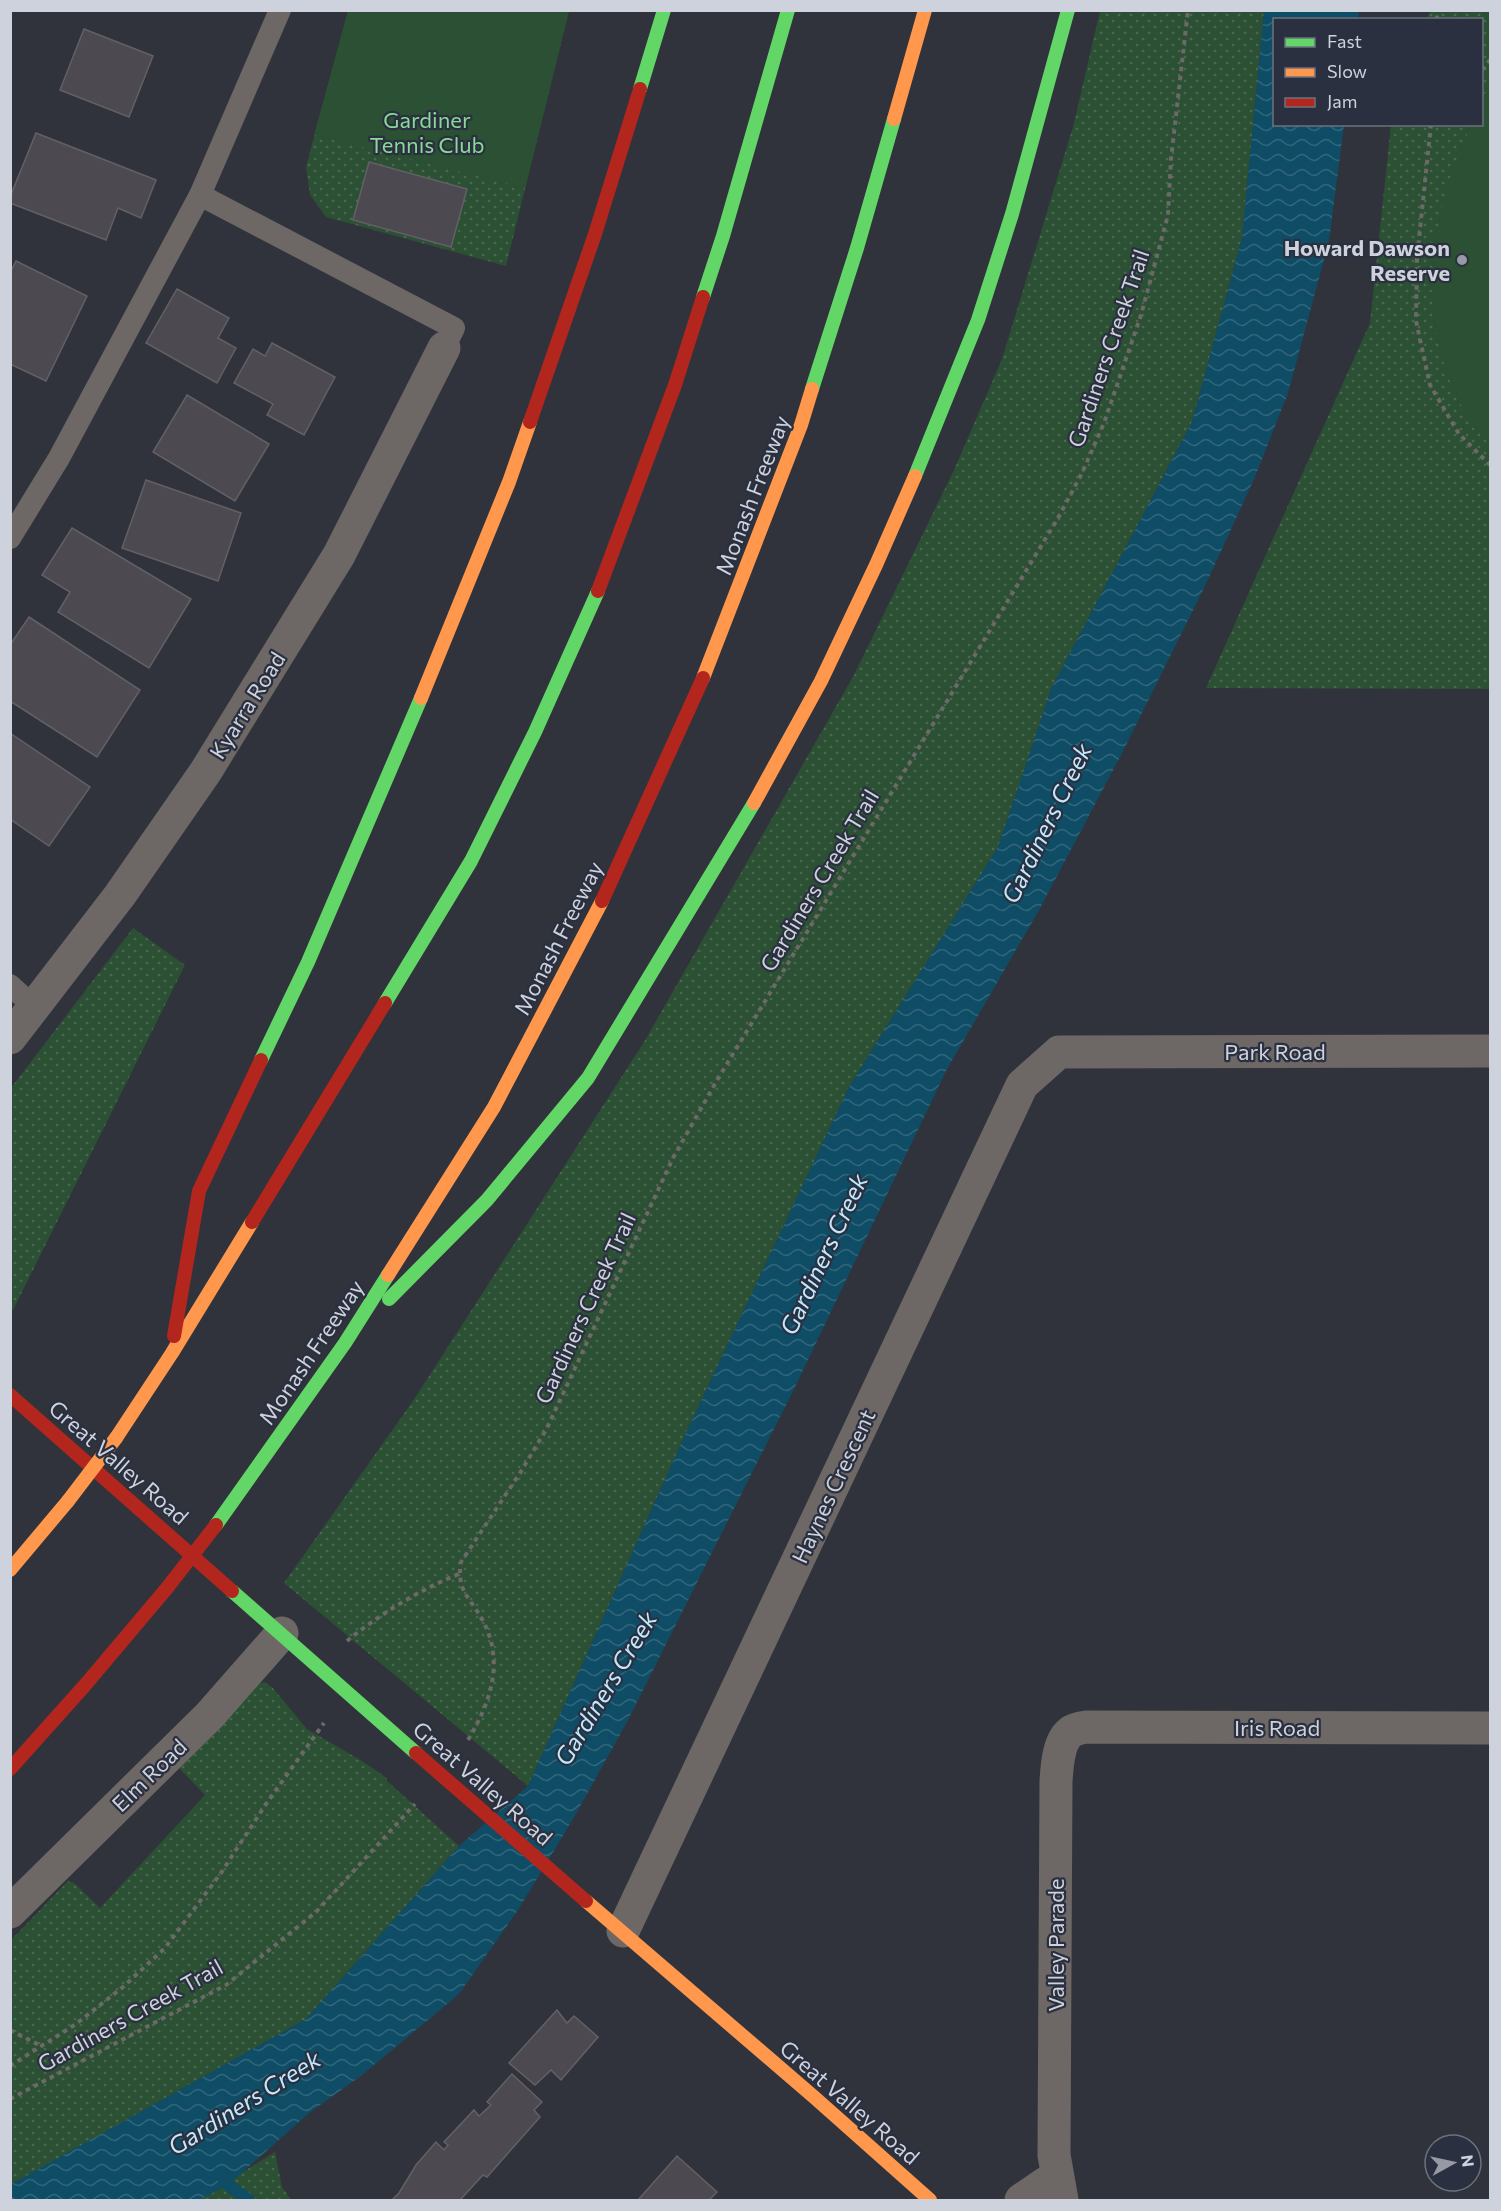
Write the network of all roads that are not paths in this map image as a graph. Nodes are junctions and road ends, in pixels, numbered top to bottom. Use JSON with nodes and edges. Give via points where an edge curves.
{"nodes":[{"id":1,"x":280,"y":10,"type":"edge"},
{"id":2,"x":664,"y":10,"type":"edge"},
{"id":3,"x":788,"y":10,"type":"edge"},
{"id":4,"x":925,"y":10,"type":"edge"},
{"id":5,"x":1068,"y":10,"type":"edge"},
{"id":6,"x":200,"y":195,"type":"junction"},
{"id":7,"x":444,"y":348,"type":"joint"},
{"id":8,"x":10,"y":538,"type":"edge"},
{"id":9,"x":10,"y":985,"type":"edge"},
{"id":10,"x":35,"y":1008,"type":"junction"},
{"id":11,"x":10,"y":1038,"type":"edge"},
{"id":12,"x":1491,"y":1051,"type":"edge"},
{"id":13,"x":1059,"y":1052,"type":"joint"},
{"id":14,"x":345,"y":1343,"type":"junction"},
{"id":15,"x":171,"y":1353,"type":"junction"},
{"id":16,"x":10,"y":1395,"type":"edge"},
{"id":17,"x":10,"y":1570,"type":"edge"},
{"id":18,"x":282,"y":1633,"type":"junction"},
{"id":19,"x":1491,"y":1728,"type":"edge"},
{"id":20,"x":1067,"y":1737,"type":"joint"},
{"id":21,"x":10,"y":1769,"type":"edge"},
{"id":22,"x":10,"y":1912,"type":"edge"},
{"id":23,"x":623,"y":1931,"type":"junction"},
{"id":24,"x":1045,"y":2188,"type":"edge"},
{"id":25,"x":930,"y":2200,"type":"edge"}],
"edges":[{"from":1,"to":6,"type":"lane"},
{"from":2,"to":15,"type":"main road","via":[[595,234],[509,482],[391,772],[308,962],[199,1191]]},
{"from":3,"to":15,"type":"main road","via":[[675,385],[592,606],[535,732],[471,861]]},
{"from":4,"to":14,"type":"main road","name":"Monash Freeway","via":[[857,248],[801,424],[714,653],[599,907],[494,1107]]},
{"from":5,"to":14,"type":"main road","via":[[1012,214],[978,320],[934,432],[821,681],[746,817],[588,1078],[487,1200]]},
{"from":6,"to":7,"type":"lane","via":[[454,328]]},
{"from":6,"to":8,"type":"lane","via":[[59,458]]},
{"from":7,"to":10,"type":"street","name":"Kyarra Road","via":[[339,555],[206,771]]},
{"from":9,"to":10,"type":"lane"},
{"from":10,"to":11,"type":"street","name":"Kyarra Road"},
{"from":12,"to":13,"type":"street","name":"Park Road"},
{"from":13,"to":23,"type":"street","name":"Haynes Crescent","via":[[1022,1085]]},
{"from":14,"to":21,"type":"main road","name":"Monash Freeway","bridge":true,"via":[[167,1588]]},
{"from":15,"to":17,"type":"main road","bridge":true,"via":[[116,1438]]},
{"from":16,"to":18,"type":"main road","name":"Great Valley Road"},
{"from":18,"to":22,"type":"street","name":"Elm Road","via":[[210,1715]]},
{"from":18,"to":23,"type":"main road","name":"Great Valley Road","bridge":true},
{"from":19,"to":20,"type":"street","name":"Iris Road","via":[[1086,1727]]},
{"from":20,"to":24,"type":"street","name":"Valley Parade","via":[[1056,1781]]},
{"from":23,"to":25,"type":"main road","name":"Great Valley Road"}]}
